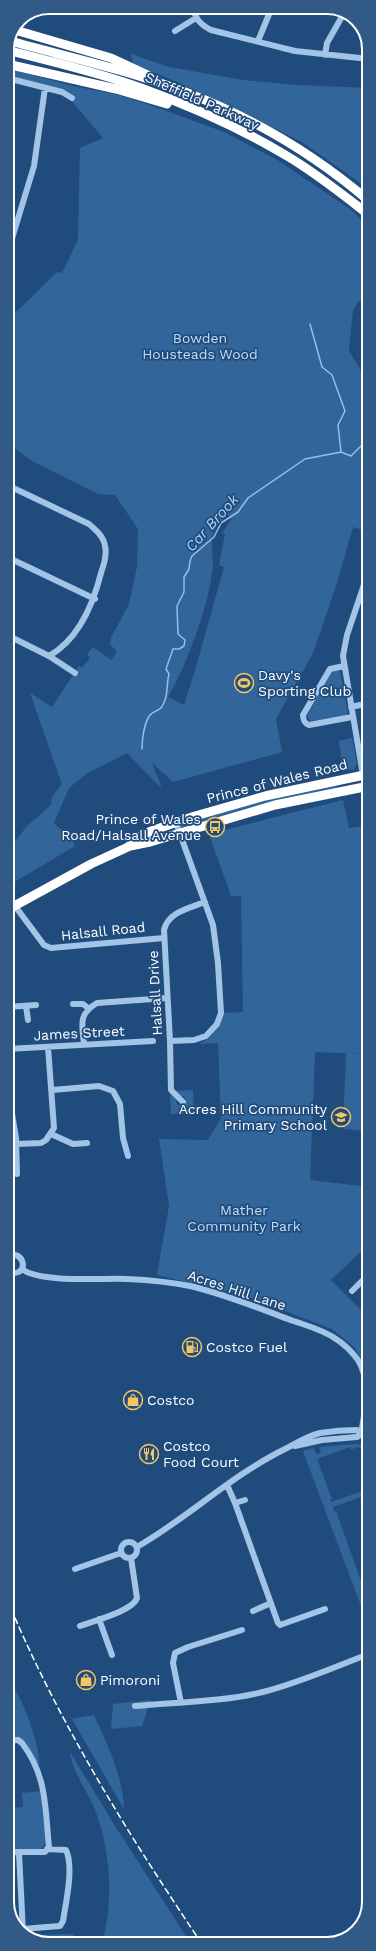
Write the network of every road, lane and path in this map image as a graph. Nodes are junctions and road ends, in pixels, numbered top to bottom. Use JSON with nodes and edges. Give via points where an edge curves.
{"nodes":[{"id":1,"x":195,"y":14,"type":"edge"},
{"id":2,"x":269,"y":14,"type":"edge"},
{"id":3,"x":342,"y":17,"type":"edge"},
{"id":4,"x":196,"y":18,"type":"junction"},
{"id":5,"x":19,"y":31,"type":"edge"},
{"id":6,"x":175,"y":31,"type":"dead end"},
{"id":7,"x":258,"y":41,"type":"junction"},
{"id":8,"x":15,"y":42,"type":"edge"},
{"id":9,"x":14,"y":52,"type":"edge"},
{"id":10,"x":325,"y":55,"type":"junction"},
{"id":11,"x":362,"y":58,"type":"edge"},
{"id":12,"x":14,"y":66,"type":"edge"},
{"id":13,"x":14,"y":80,"type":"edge"},
{"id":14,"x":45,"y":88,"type":"junction"},
{"id":15,"x":184,"y":92,"type":"junction"},
{"id":16,"x":72,"y":98,"type":"dead end"},
{"id":17,"x":211,"y":117,"type":"junction"},
{"id":18,"x":340,"y":177,"type":"junction"},
{"id":19,"x":337,"y":190,"type":"junction"},
{"id":20,"x":362,"y":193,"type":"edge"},
{"id":21,"x":362,"y":195,"type":"edge"},
{"id":22,"x":362,"y":210,"type":"edge"},
{"id":23,"x":362,"y":213,"type":"edge"},
{"id":24,"x":14,"y":232,"type":"edge"},
{"id":25,"x":14,"y":488,"type":"edge"},
{"id":26,"x":14,"y":560,"type":"edge"},
{"id":27,"x":362,"y":591,"type":"edge"},
{"id":28,"x":95,"y":599,"type":"junction"},
{"id":29,"x":14,"y":638,"type":"edge"},
{"id":30,"x":49,"y":656,"type":"junction"},
{"id":31,"x":344,"y":666,"type":"junction"},
{"id":32,"x":75,"y":673,"type":"dead end"},
{"id":33,"x":362,"y":705,"type":"edge"},
{"id":34,"x":351,"y":707,"type":"junction"},
{"id":35,"x":352,"y":717,"type":"junction"},
{"id":36,"x":362,"y":758,"type":"edge"},
{"id":37,"x":362,"y":775,"type":"edge"},
{"id":38,"x":362,"y":788,"type":"edge"},
{"id":39,"x":176,"y":823,"type":"junction"},
{"id":40,"x":180,"y":833,"type":"junction"},
{"id":41,"x":128,"y":846,"type":"junction"},
{"id":42,"x":205,"y":902,"type":"junction"},
{"id":43,"x":14,"y":906,"type":"edge"},
{"id":44,"x":14,"y":911,"type":"edge"},
{"id":45,"x":164,"y":938,"type":"junction"},
{"id":46,"x":167,"y":998,"type":"junction"},
{"id":47,"x":73,"y":1004,"type":"dead end"},
{"id":48,"x":36,"y":1005,"type":"dead end"},
{"id":49,"x":26,"y":1006,"type":"junction"},
{"id":50,"x":14,"y":1007,"type":"edge"},
{"id":51,"x":88,"y":1008,"type":"junction"},
{"id":52,"x":28,"y":1020,"type":"dead end"},
{"id":53,"x":153,"y":1041,"type":"dead end"},
{"id":54,"x":170,"y":1041,"type":"junction"},
{"id":55,"x":84,"y":1044,"type":"junction"},
{"id":56,"x":48,"y":1047,"type":"junction"},
{"id":57,"x":14,"y":1049,"type":"edge"},
{"id":58,"x":52,"y":1090,"type":"junction"},
{"id":59,"x":183,"y":1102,"type":"dead end"},
{"id":60,"x":14,"y":1115,"type":"edge"},
{"id":61,"x":51,"y":1134,"type":"junction"},
{"id":62,"x":16,"y":1144,"type":"junction"},
{"id":63,"x":87,"y":1144,"type":"dead end"},
{"id":64,"x":128,"y":1156,"type":"dead end"},
{"id":65,"x":17,"y":1174,"type":"dead end"},
{"id":66,"x":14,"y":1255,"type":"edge"},
{"id":67,"x":22,"y":1269,"type":"junction"},
{"id":68,"x":14,"y":1272,"type":"edge"},
{"id":69,"x":362,"y":1281,"type":"edge"},
{"id":70,"x":352,"y":1291,"type":"dead end"},
{"id":71,"x":362,"y":1370,"type":"edge"},
{"id":72,"x":362,"y":1426,"type":"edge"},
{"id":73,"x":361,"y":1434,"type":"joint"},
{"id":74,"x":227,"y":1485,"type":"junction"},
{"id":75,"x":245,"y":1500,"type":"dead end"},
{"id":76,"x":235,"y":1503,"type":"junction"},
{"id":77,"x":137,"y":1547,"type":"junction"},
{"id":78,"x":121,"y":1553,"type":"junction"},
{"id":79,"x":131,"y":1558,"type":"junction"},
{"id":80,"x":75,"y":1569,"type":"dead end"},
{"id":81,"x":271,"y":1604,"type":"junction"},
{"id":82,"x":325,"y":1609,"type":"dead end"},
{"id":83,"x":253,"y":1611,"type":"dead end"},
{"id":84,"x":99,"y":1619,"type":"junction"},
{"id":85,"x":80,"y":1626,"type":"dead end"},
{"id":86,"x":242,"y":1630,"type":"dead end"},
{"id":87,"x":112,"y":1655,"type":"dead end"},
{"id":88,"x":362,"y":1657,"type":"edge"},
{"id":89,"x":181,"y":1703,"type":"junction"},
{"id":90,"x":135,"y":1706,"type":"dead end"},
{"id":91,"x":14,"y":1740,"type":"edge"},
{"id":92,"x":47,"y":1849,"type":"junction"},
{"id":93,"x":14,"y":1852,"type":"edge"},
{"id":94,"x":19,"y":1852,"type":"junction"},
{"id":95,"x":22,"y":1924,"type":"edge"},
{"id":96,"x":28,"y":1930,"type":"edge"}],
"edges":[{"from":1,"to":4,"type":"street"},
{"from":2,"to":7,"type":"street"},
{"from":3,"to":10,"type":"street","via":[[327,43]]},
{"from":4,"to":6,"type":"street"},
{"from":4,"to":7,"type":"street","via":[[211,30]]},
{"from":5,"to":15,"type":"highway","via":[[111,58]]},
{"from":7,"to":10,"type":"street","via":[[295,51]]},
{"from":8,"to":15,"type":"highway","name":"Sheffield Parkway","via":[[103,66]]},
{"from":9,"to":17,"type":"highway","name":"Sheffield Parkway","via":[[141,88]]},
{"from":10,"to":11,"type":"street"},
{"from":12,"to":17,"type":"highway","via":[[116,89]]},
{"from":13,"to":14,"type":"street"},
{"from":14,"to":16,"type":"street","via":[[62,92]]},
{"from":14,"to":24,"type":"street","via":[[37,149]]},
{"from":15,"to":18,"type":"highway","name":"Sheffield Parkway","via":[[255,125],[307,154]]},
{"from":17,"to":19,"type":"highway","name":"Sheffield Parkway","via":[[287,156]]},
{"from":18,"to":20,"type":"highway"},
{"from":18,"to":21,"type":"highway","name":"Sheffield Parkway"},
{"from":19,"to":22,"type":"highway","name":"Sheffield Parkway"},
{"from":19,"to":23,"type":"highway"},
{"from":25,"to":28,"type":"street","via":[[89,524],[102,537],[105,558]]},
{"from":26,"to":28,"type":"street"},
{"from":27,"to":31,"type":"street","via":[[347,635]]},
{"from":28,"to":30,"type":"street","via":[[76,630]]},
{"from":29,"to":30,"type":"street"},
{"from":30,"to":32,"type":"street"},
{"from":31,"to":34,"type":"street"},
{"from":31,"to":35,"type":"street","via":[[330,669],[303,718],[309,725]]},
{"from":33,"to":34,"type":"street"},
{"from":34,"to":35,"type":"street"},
{"from":35,"to":36,"type":"street"},
{"from":37,"to":39,"type":"highway","name":"Prince of Wales Road","via":[[265,796]]},
{"from":38,"to":40,"type":"highway","name":"Prince of Wales Road","via":[[275,805]]},
{"from":39,"to":40,"type":"street"},
{"from":39,"to":41,"type":"highway","name":"Prince of Wales Road","via":[[142,835]]},
{"from":40,"to":41,"type":"highway","name":"Prince of Wales Road"},
{"from":40,"to":42,"type":"street"},
{"from":41,"to":43,"type":"highway","name":"Prince of Wales Road"},
{"from":42,"to":45,"type":"street","name":"Halsall Drive","via":[[173,916],[165,927]]},
{"from":42,"to":54,"type":"street","via":[[214,932],[221,1015],[206,1036],[194,1040]]},
{"from":44,"to":45,"type":"street","name":"Halsall Road","via":[[44,945],[51,948]]},
{"from":45,"to":46,"type":"street","name":"Halsall Drive"},
{"from":46,"to":51,"type":"street","via":[[97,1003]]},
{"from":46,"to":54,"type":"street","name":"Halsall Drive"},
{"from":47,"to":51,"type":"street","via":[[83,1004]]},
{"from":48,"to":49,"type":"street"},
{"from":49,"to":50,"type":"street"},
{"from":49,"to":52,"type":"street"},
{"from":51,"to":55,"type":"street","via":[[82,1022]]},
{"from":53,"to":55,"type":"street","name":"James Street"},
{"from":54,"to":59,"type":"street","name":"Halsall Drive","via":[[171,1090]]},
{"from":55,"to":56,"type":"street","name":"James Street"},
{"from":56,"to":57,"type":"street","name":"James Street"},
{"from":56,"to":58,"type":"street"},
{"from":58,"to":61,"type":"street","via":[[55,1121]]},
{"from":58,"to":64,"type":"street","via":[[99,1086],[113,1090],[120,1104],[123,1138]]},
{"from":60,"to":62,"type":"street"},
{"from":61,"to":62,"type":"street","via":[[41,1143]]},
{"from":61,"to":63,"type":"street","via":[[73,1144]]},
{"from":62,"to":65,"type":"street"},
{"from":66,"to":67,"type":"street","via":[[20,1256],[24,1263]]},
{"from":67,"to":68,"type":"street","name":"Acres Hill Lane"},
{"from":67,"to":71,"type":"street","name":"Acres Hill Lane","via":[[32,1274],[60,1278],[146,1280],[192,1287],[241,1301],[336,1338],[350,1350]]},
{"from":69,"to":70,"type":"street"},
{"from":72,"to":73,"type":"street","name":"Acres Hill Lane"},
{"from":73,"to":74,"type":"street","via":[[357,1437],[322,1440],[287,1448],[262,1460]]},
{"from":74,"to":76,"type":"street"},
{"from":74,"to":77,"type":"street"},
{"from":75,"to":76,"type":"street"},
{"from":76,"to":81,"type":"street"},
{"from":77,"to":78,"type":"street","via":[[127,1541],[122,1546]]},
{"from":77,"to":79,"type":"street","via":[[136,1555]]},
{"from":78,"to":79,"type":"street"},
{"from":78,"to":80,"type":"street"},
{"from":79,"to":84,"type":"street","via":[[136,1602]]},
{"from":81,"to":82,"type":"street","via":[[280,1625]]},
{"from":81,"to":83,"type":"street"},
{"from":84,"to":85,"type":"street"},
{"from":84,"to":87,"type":"street"},
{"from":86,"to":89,"type":"street","via":[[175,1653],[172,1662]]},
{"from":88,"to":89,"type":"street","via":[[289,1685],[262,1692]]},
{"from":89,"to":90,"type":"street"},
{"from":91,"to":92,"type":"street","via":[[18,1740],[27,1749],[42,1782],[48,1832]]},
{"from":92,"to":94,"type":"street","via":[[45,1852]]},
{"from":92,"to":96,"type":"street","via":[[66,1850],[68,1856],[63,1921],[60,1926]]},
{"from":93,"to":94,"type":"street"},
{"from":94,"to":95,"type":"street"}]}
